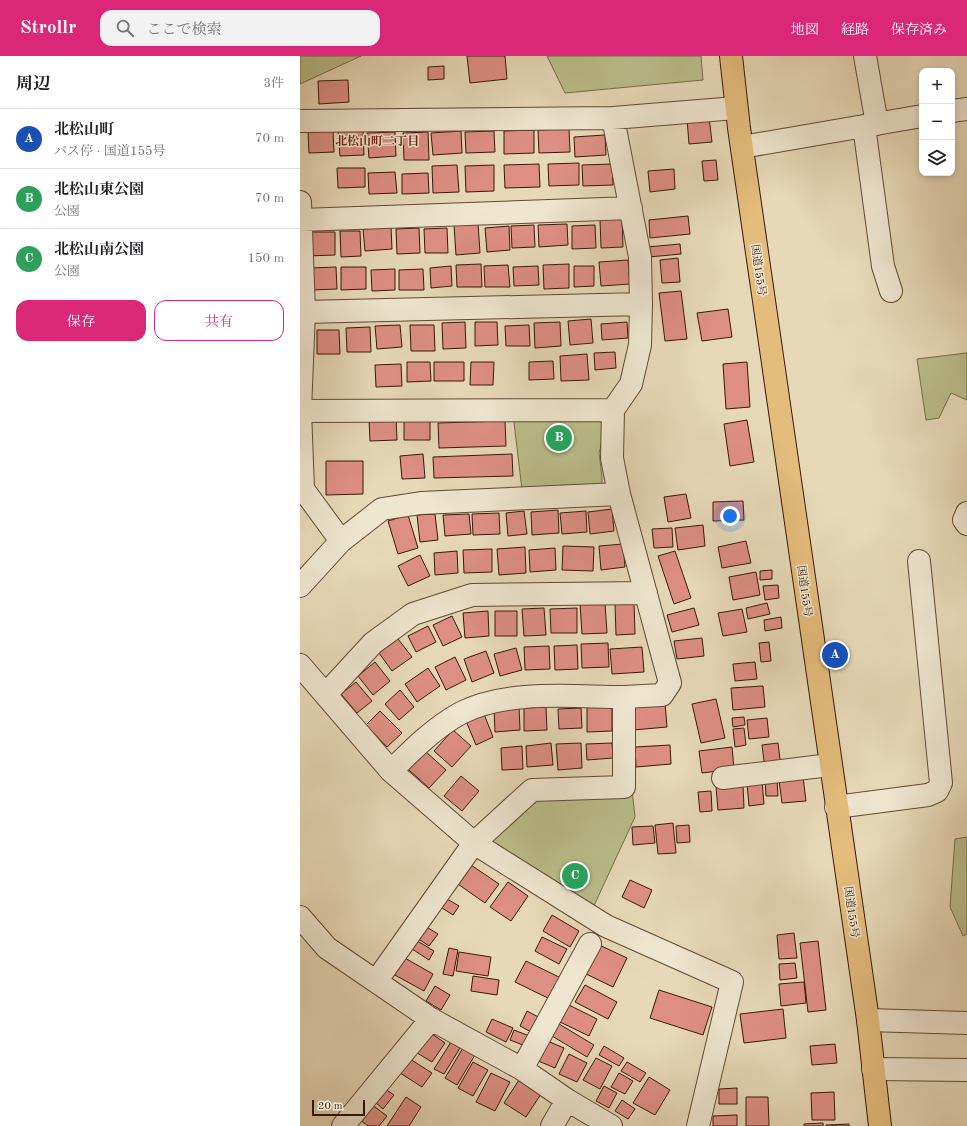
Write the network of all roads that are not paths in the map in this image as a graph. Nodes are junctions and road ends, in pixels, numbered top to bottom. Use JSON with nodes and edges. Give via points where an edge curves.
{"nodes":[{"id":1,"x":731,"y":56,"type":"edge"},
{"id":2,"x":865,"y":56,"type":"edge"},
{"id":3,"x":736,"y":108,"type":"junction"},
{"id":4,"x":967,"y":109,"type":"edge"},
{"id":5,"x":955,"y":111,"type":"edge"},
{"id":6,"x":919,"y":117,"type":"edge"},
{"id":7,"x":613,"y":118,"type":"junction"},
{"id":8,"x":300,"y":121,"type":"edge"},
{"id":9,"x":871,"y":125,"type":"junction"},
{"id":10,"x":742,"y":147,"type":"junction"},
{"id":11,"x":631,"y":208,"type":"junction"},
{"id":12,"x":300,"y":211,"type":"edge"},
{"id":13,"x":891,"y":291,"type":"dead end"},
{"id":14,"x":641,"y":304,"type":"junction"},
{"id":15,"x":304,"y":312,"type":"junction"},
{"id":16,"x":613,"y":410,"type":"junction"},
{"id":17,"x":300,"y":411,"type":"edge"},
{"id":18,"x":619,"y":494,"type":"junction"},
{"id":19,"x":967,"y":514,"type":"edge"},
{"id":20,"x":967,"y":524,"type":"edge"},
{"id":21,"x":341,"y":542,"type":"junction"},
{"id":22,"x":918,"y":561,"type":"dead end"},
{"id":23,"x":300,"y":586,"type":"edge"},
{"id":24,"x":646,"y":593,"type":"junction"},
{"id":25,"x":300,"y":665,"type":"edge"},
{"id":26,"x":326,"y":694,"type":"junction"},
{"id":27,"x":624,"y":697,"type":"junction"},
{"id":28,"x":830,"y":765,"type":"junction"},
{"id":29,"x":391,"y":771,"type":"junction"},
{"id":30,"x":723,"y":778,"type":"dead end"},
{"id":31,"x":836,"y":807,"type":"junction"},
{"id":32,"x":474,"y":843,"type":"junction"},
{"id":33,"x":300,"y":917,"type":"edge"},
{"id":34,"x":590,"y":944,"type":"dead end"},
{"id":35,"x":377,"y":980,"type":"junction"},
{"id":36,"x":432,"y":1019,"type":"junction"},
{"id":37,"x":868,"y":1020,"type":"junction"},
{"id":38,"x":967,"y":1023,"type":"edge"},
{"id":39,"x":522,"y":1069,"type":"junction"},
{"id":40,"x":873,"y":1069,"type":"junction"},
{"id":41,"x":967,"y":1070,"type":"edge"},
{"id":42,"x":566,"y":1100,"type":"junction"},
{"id":43,"x":343,"y":1126,"type":"edge"},
{"id":44,"x":552,"y":1126,"type":"edge"},
{"id":45,"x":611,"y":1126,"type":"edge"},
{"id":46,"x":698,"y":1126,"type":"edge"},
{"id":47,"x":880,"y":1126,"type":"edge"}],
"edges":[{"from":1,"to":3,"type":"highway","name":"国道155号"},
{"from":2,"to":9,"type":"street"},
{"from":3,"to":7,"type":"street"},
{"from":3,"to":10,"type":"highway","name":"国道155号"},
{"from":4,"to":5,"type":"street"},
{"from":6,"to":9,"type":"street"},
{"from":7,"to":8,"type":"street"},
{"from":7,"to":11,"type":"street"},
{"from":9,"to":10,"type":"street"},
{"from":9,"to":13,"type":"street","via":[[883,266]]},
{"from":10,"to":28,"type":"highway","name":"国道155号"},
{"from":11,"to":12,"type":"street"},
{"from":11,"to":14,"type":"street","via":[[640,257]]},
{"from":12,"to":15,"type":"street"},
{"from":14,"to":15,"type":"street"},
{"from":14,"to":16,"type":"street","via":[[640,345],[630,384]]},
{"from":15,"to":17,"type":"street"},
{"from":16,"to":17,"type":"street"},
{"from":16,"to":18,"type":"street","via":[[612,458]]},
{"from":17,"to":21,"type":"street","via":[[303,489]]},
{"from":18,"to":21,"type":"street","via":[[421,503],[382,508]]},
{"from":18,"to":24,"type":"street"},
{"from":19,"to":20,"type":"street","via":[[964,520]]},
{"from":21,"to":23,"type":"street"},
{"from":22,"to":31,"type":"street","via":[[941,783],[937,791],[928,795]]},
{"from":24,"to":26,"type":"street","via":[[472,596],[413,614],[373,643]]},
{"from":24,"to":27,"type":"street","via":[[670,683],[662,694]]},
{"from":25,"to":26,"type":"street"},
{"from":26,"to":29,"type":"street"},
{"from":27,"to":29,"type":"street","via":[[520,697],[490,702],[461,713],[420,742]]},
{"from":27,"to":32,"type":"street","via":[[624,787],[532,790]]},
{"from":28,"to":30,"type":"street"},
{"from":28,"to":31,"type":"highway","name":"国道155号"},
{"from":29,"to":32,"type":"street"},
{"from":31,"to":37,"type":"highway","name":"国道155号"},
{"from":32,"to":35,"type":"street"},
{"from":32,"to":46,"type":"street","via":[[606,926],[732,982]]},
{"from":33,"to":35,"type":"street","via":[[328,948]]},
{"from":34,"to":39,"type":"street"},
{"from":35,"to":36,"type":"street"},
{"from":36,"to":39,"type":"street"},
{"from":36,"to":43,"type":"street"},
{"from":37,"to":38,"type":"street"},
{"from":37,"to":40,"type":"highway","name":"国道155号"},
{"from":39,"to":42,"type":"street"},
{"from":40,"to":41,"type":"street"},
{"from":40,"to":47,"type":"highway","name":"国道155号"},
{"from":42,"to":44,"type":"street"},
{"from":42,"to":45,"type":"street"}]}
